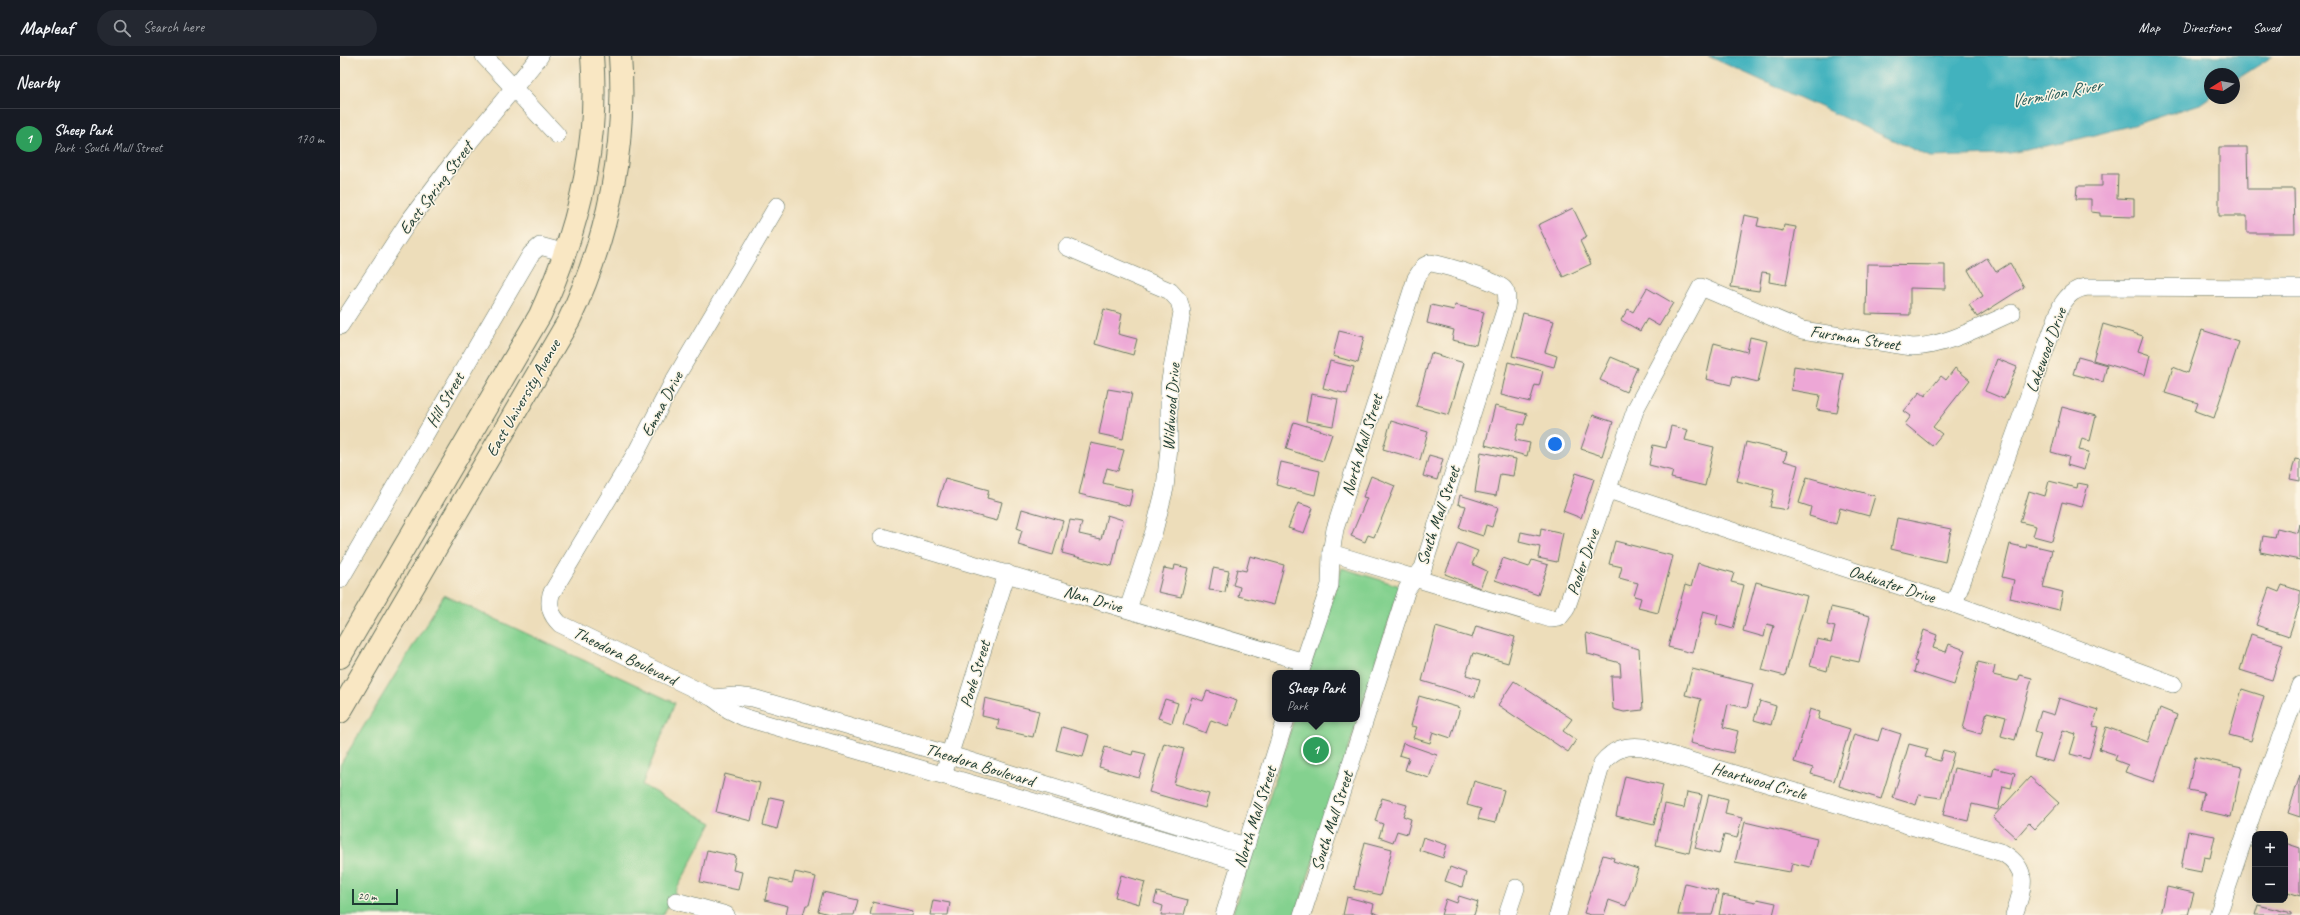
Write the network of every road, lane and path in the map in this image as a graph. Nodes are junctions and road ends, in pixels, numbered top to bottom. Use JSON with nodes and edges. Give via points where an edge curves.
{"nodes":[{"id":1,"x":484,"y":56,"type":"edge"},
{"id":2,"x":540,"y":56,"type":"edge"},
{"id":3,"x":592,"y":56,"type":"edge"},
{"id":4,"x":620,"y":56,"type":"edge"},
{"id":5,"x":512,"y":88,"type":"junction"},
{"id":6,"x":557,"y":135,"type":"dead end"},
{"id":7,"x":776,"y":206,"type":"dead end"},
{"id":8,"x":1067,"y":247,"type":"dead end"},
{"id":9,"x":566,"y":253,"type":"junction"},
{"id":10,"x":594,"y":262,"type":"junction"},
{"id":11,"x":1468,"y":274,"type":"joint"},
{"id":12,"x":1701,"y":287,"type":"joint"},
{"id":13,"x":2300,"y":288,"type":"edge"},
{"id":14,"x":2012,"y":313,"type":"dead end"},
{"id":15,"x":340,"y":326,"type":"edge"},
{"id":16,"x":1608,"y":490,"type":"junction"},
{"id":17,"x":882,"y":537,"type":"dead end"},
{"id":18,"x":1331,"y":553,"type":"junction"},
{"id":19,"x":1007,"y":573,"type":"junction"},
{"id":20,"x":1417,"y":577,"type":"junction"},
{"id":21,"x":340,"y":580,"type":"edge"},
{"id":22,"x":549,"y":603,"type":"joint"},
{"id":23,"x":1954,"y":604,"type":"junction"},
{"id":24,"x":1128,"y":609,"type":"junction"},
{"id":25,"x":340,"y":657,"type":"edge"},
{"id":26,"x":340,"y":662,"type":"edge"},
{"id":27,"x":1302,"y":668,"type":"edge"},
{"id":28,"x":362,"y":675,"type":"junction"},
{"id":29,"x":2173,"y":684,"type":"dead end"},
{"id":30,"x":2300,"y":685,"type":"edge"},
{"id":31,"x":713,"y":698,"type":"junction"},
{"id":32,"x":340,"y":712,"type":"edge"},
{"id":33,"x":1285,"y":722,"type":"edge"},
{"id":34,"x":950,"y":755,"type":"junction"},
{"id":35,"x":943,"y":775,"type":"junction"},
{"id":36,"x":1243,"y":854,"type":"junction"},
{"id":37,"x":1516,"y":888,"type":"dead end"},
{"id":38,"x":676,"y":901,"type":"dead end"},
{"id":39,"x":726,"y":915,"type":"edge"},
{"id":40,"x":1224,"y":915,"type":"edge"},
{"id":41,"x":1302,"y":915,"type":"edge"},
{"id":42,"x":1506,"y":915,"type":"edge"},
{"id":43,"x":1558,"y":915,"type":"edge"},
{"id":44,"x":2014,"y":915,"type":"edge"},
{"id":45,"x":2218,"y":915,"type":"edge"}],
"edges":[{"from":1,"to":5,"type":"street"},
{"from":2,"to":5,"type":"street","name":"East Spring Street"},
{"from":3,"to":9,"type":"main road","name":"East University Avenue","via":[[594,98],[588,169]]},
{"from":4,"to":10,"type":"main road","name":"East University Avenue","via":[[621,121],[617,160],[607,216]]},
{"from":5,"to":6,"type":"street"},
{"from":5,"to":15,"type":"street","name":"East Spring Street","via":[[409,221]]},
{"from":7,"to":22,"type":"street","name":"Emma Drive","via":[[673,382],[637,451],[550,594]]},
{"from":8,"to":24,"type":"street","name":"Wildwood Drive","via":[[1170,291],[1179,301],[1182,312],[1169,386],[1169,448],[1165,488],[1154,531]]},
{"from":9,"to":10,"type":"main road"},
{"from":9,"to":21,"type":"street","name":"Hill Street","via":[[545,246],[535,249]]},
{"from":9,"to":25,"type":"main road","name":"East University Avenue","via":[[540,315]]},
{"from":10,"to":28,"type":"main road","name":"East University Avenue","via":[[569,320]]},
{"from":11,"to":18,"type":"street","name":"North Mall Street","via":[[1430,263],[1424,266],[1416,278],[1335,530]]},
{"from":11,"to":20,"type":"street","name":"South Mall Street","via":[[1502,287],[1507,300],[1423,568]]},
{"from":12,"to":14,"type":"street","name":"Fursman Street","via":[[1802,330],[1912,347],[1937,343]]},
{"from":12,"to":16,"type":"street","name":"Pooler Drive","via":[[1636,408]]},
{"from":13,"to":23,"type":"street","name":"Lakewood Drive","via":[[2087,287],[2067,296],[2061,306]]},
{"from":16,"to":20,"type":"street","name":"Pooler Drive","via":[[1566,609],[1559,618],[1551,619]]},
{"from":16,"to":23,"type":"street","name":"Oakwater Drive"},
{"from":17,"to":19,"type":"street","name":"Nan Drive"},
{"from":18,"to":20,"type":"street","name":"Pooler Drive"},
{"from":18,"to":27,"type":"street","name":"North Mall Street","via":[[1330,585]]},
{"from":19,"to":24,"type":"street","name":"Nan Drive"},
{"from":19,"to":34,"type":"street","name":"Poole Street"},
{"from":20,"to":41,"type":"street","name":"South Mall Street","via":[[1407,589]]},
{"from":22,"to":31,"type":"street","name":"Theodora Boulevard","via":[[554,618],[560,624]]},
{"from":23,"to":29,"type":"street","name":"Oakwater Drive"},
{"from":24,"to":27,"type":"street","name":"Nan Drive"},
{"from":26,"to":28,"type":"main road"},
{"from":28,"to":32,"type":"main road","name":"East University Avenue"},
{"from":30,"to":45,"type":"street"},
{"from":31,"to":34,"type":"street","name":"Theodora Boulevard","via":[[753,698]]},
{"from":31,"to":35,"type":"street","name":"Theodora Boulevard","via":[[743,717]]},
{"from":33,"to":36,"type":"street","name":"North Mall Street"},
{"from":34,"to":35,"type":"street","name":"Poole Street"},
{"from":34,"to":36,"type":"street","name":"Theodora Boulevard"},
{"from":35,"to":36,"type":"street","name":"Theodora Boulevard"},
{"from":36,"to":40,"type":"street","name":"North Mall Street"},
{"from":37,"to":42,"type":"street"},
{"from":38,"to":39,"type":"street"},
{"from":43,"to":44,"type":"street","name":"Heartwood Circle","via":[[1602,763],[1617,749],[1630,745],[2003,853],[2020,868],[2022,878]]}]}
